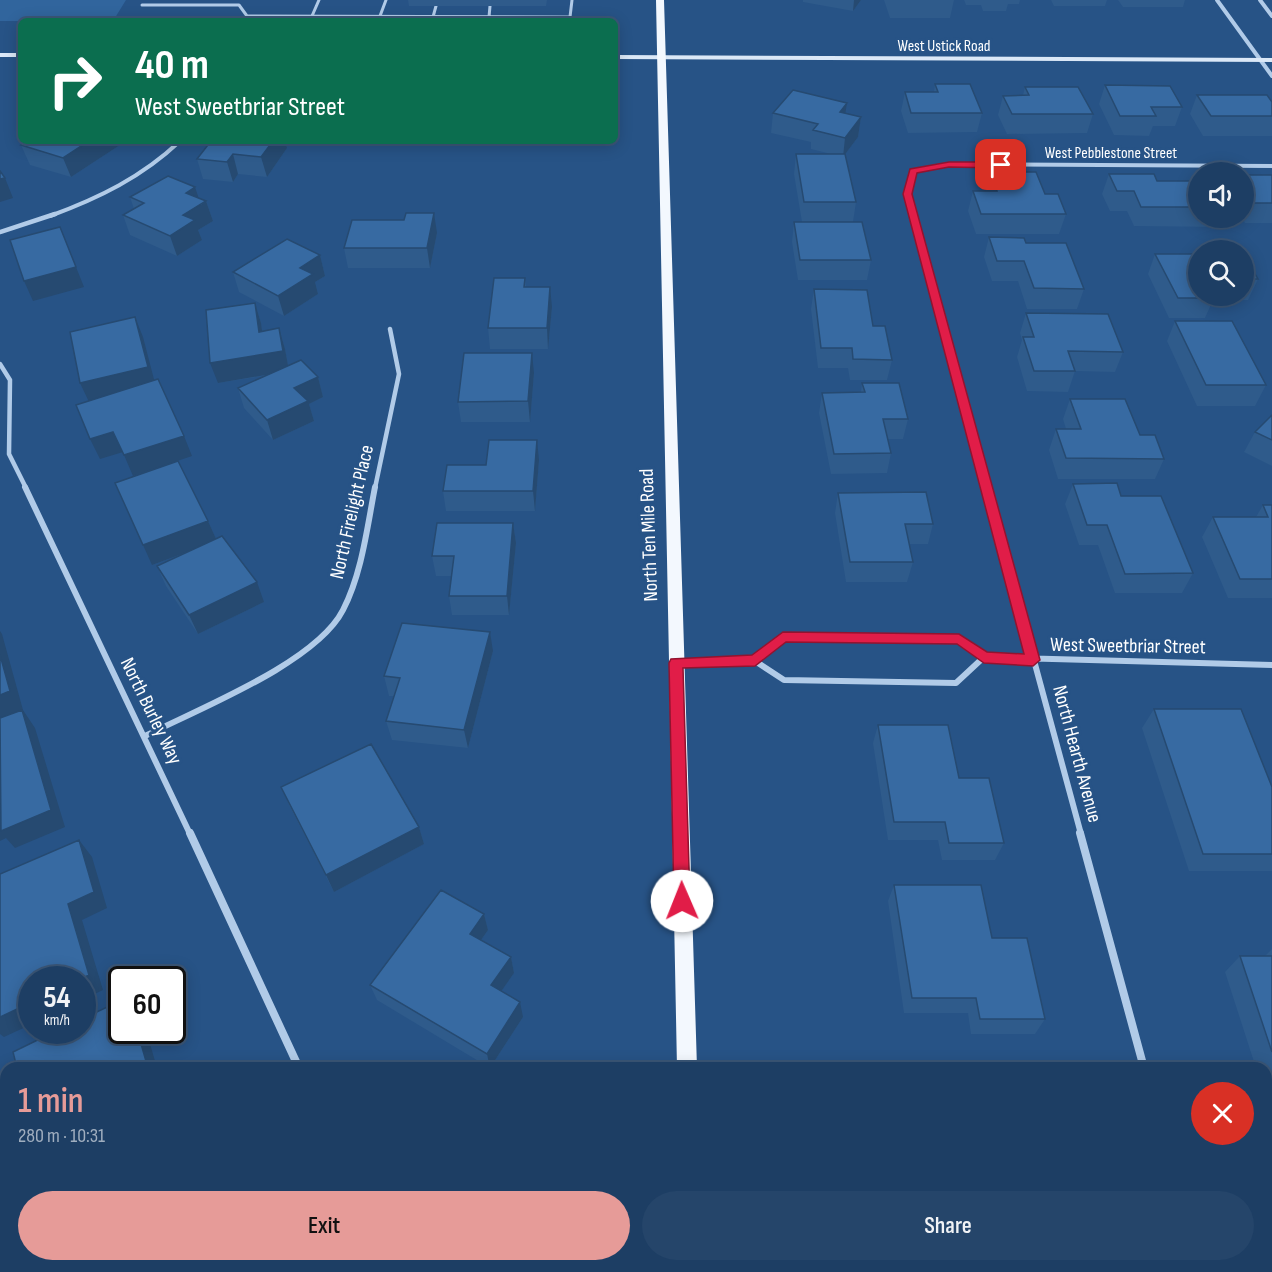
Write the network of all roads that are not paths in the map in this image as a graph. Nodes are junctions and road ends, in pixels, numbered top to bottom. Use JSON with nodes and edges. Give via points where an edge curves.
{"nodes":[{"id":1,"x":319,"y":0,"type":"edge"},
{"id":2,"x":386,"y":0,"type":"edge"},
{"id":3,"x":572,"y":0,"type":"edge"},
{"id":4,"x":660,"y":0,"type":"edge"},
{"id":5,"x":1217,"y":0,"type":"edge"},
{"id":6,"x":1260,"y":0,"type":"edge"},
{"id":7,"x":142,"y":5,"type":"dead end"},
{"id":8,"x":436,"y":6,"type":"dead end"},
{"id":9,"x":464,"y":6,"type":"dead end"},
{"id":10,"x":490,"y":6,"type":"dead end"},
{"id":11,"x":521,"y":6,"type":"dead end"},
{"id":12,"x":247,"y":16,"type":"joint"},
{"id":13,"x":312,"y":16,"type":"junction"},
{"id":14,"x":380,"y":16,"type":"junction"},
{"id":15,"x":433,"y":16,"type":"junction"},
{"id":16,"x":1272,"y":16,"type":"edge"},
{"id":17,"x":461,"y":17,"type":"junction"},
{"id":18,"x":489,"y":17,"type":"junction"},
{"id":19,"x":520,"y":17,"type":"junction"},
{"id":20,"x":0,"y":55,"type":"edge"},
{"id":21,"x":18,"y":55,"type":"edge"},
{"id":22,"x":618,"y":57,"type":"edge"},
{"id":23,"x":661,"y":57,"type":"junction"},
{"id":24,"x":1260,"y":60,"type":"junction"},
{"id":25,"x":1272,"y":60,"type":"edge"},
{"id":26,"x":1272,"y":76,"type":"edge"},
{"id":27,"x":177,"y":144,"type":"edge"},
{"id":28,"x":949,"y":164,"type":"joint"},
{"id":29,"x":1272,"y":166,"type":"edge"},
{"id":30,"x":0,"y":232,"type":"edge"},
{"id":31,"x":390,"y":329,"type":"dead end"},
{"id":32,"x":0,"y":364,"type":"edge"},
{"id":33,"x":984,"y":657,"type":"junction"},
{"id":34,"x":1033,"y":660,"type":"junction"},
{"id":35,"x":755,"y":661,"type":"junction"},
{"id":36,"x":676,"y":663,"type":"junction"},
{"id":37,"x":1272,"y":665,"type":"edge"},
{"id":38,"x":145,"y":736,"type":"junction"},
{"id":39,"x":296,"y":1062,"type":"edge"},
{"id":40,"x":687,"y":1062,"type":"edge"},
{"id":41,"x":1142,"y":1062,"type":"edge"}],
"edges":[{"from":1,"to":13,"type":"lane"},
{"from":2,"to":14,"type":"lane"},
{"from":3,"to":19,"type":"lane","via":[[570,17]]},
{"from":4,"to":23,"type":"main road","name":"North Ten Mile Road"},
{"from":5,"to":24,"type":"street"},
{"from":6,"to":16,"type":"street"},
{"from":7,"to":12,"type":"lane","via":[[239,5]]},
{"from":8,"to":15,"type":"lane"},
{"from":9,"to":17,"type":"lane"},
{"from":10,"to":18,"type":"lane"},
{"from":11,"to":19,"type":"lane"},
{"from":12,"to":13,"type":"lane"},
{"from":13,"to":14,"type":"lane"},
{"from":14,"to":15,"type":"lane"},
{"from":15,"to":17,"type":"lane"},
{"from":17,"to":18,"type":"lane"},
{"from":18,"to":19,"type":"lane"},
{"from":20,"to":21,"type":"main road"},
{"from":22,"to":23,"type":"main road","name":"West Ustick Road"},
{"from":23,"to":24,"type":"main road","name":"West Ustick Road"},
{"from":23,"to":36,"type":"main road","name":"North Ten Mile Road"},
{"from":24,"to":25,"type":"main road","name":"West Ustick Road"},
{"from":24,"to":26,"type":"street"},
{"from":27,"to":30,"type":"street","via":[[128,184],[76,207]]},
{"from":28,"to":29,"type":"street","name":"West Pebblestone Street"},
{"from":28,"to":34,"type":"street","name":"North Hearth Avenue","via":[[913,171],[908,194]]},
{"from":31,"to":38,"type":"street","name":"North Firelight Place","via":[[399,374],[356,578],[342,612],[315,644],[275,671]]},
{"from":32,"to":38,"type":"street","name":"North Burley Way","via":[[10,380],[9,454]]},
{"from":33,"to":34,"type":"street","name":"West Sweetbriar Street"},
{"from":33,"to":35,"type":"street","via":[[959,639],[783,637]]},
{"from":33,"to":35,"type":"street","via":[[956,683],[784,680]]},
{"from":34,"to":37,"type":"street","name":"West Sweetbriar Street"},
{"from":34,"to":41,"type":"street","name":"North Hearth Avenue"},
{"from":35,"to":36,"type":"street"},
{"from":36,"to":40,"type":"main road","name":"North Ten Mile Road"},
{"from":38,"to":39,"type":"street","name":"North Burley Way"}]}
